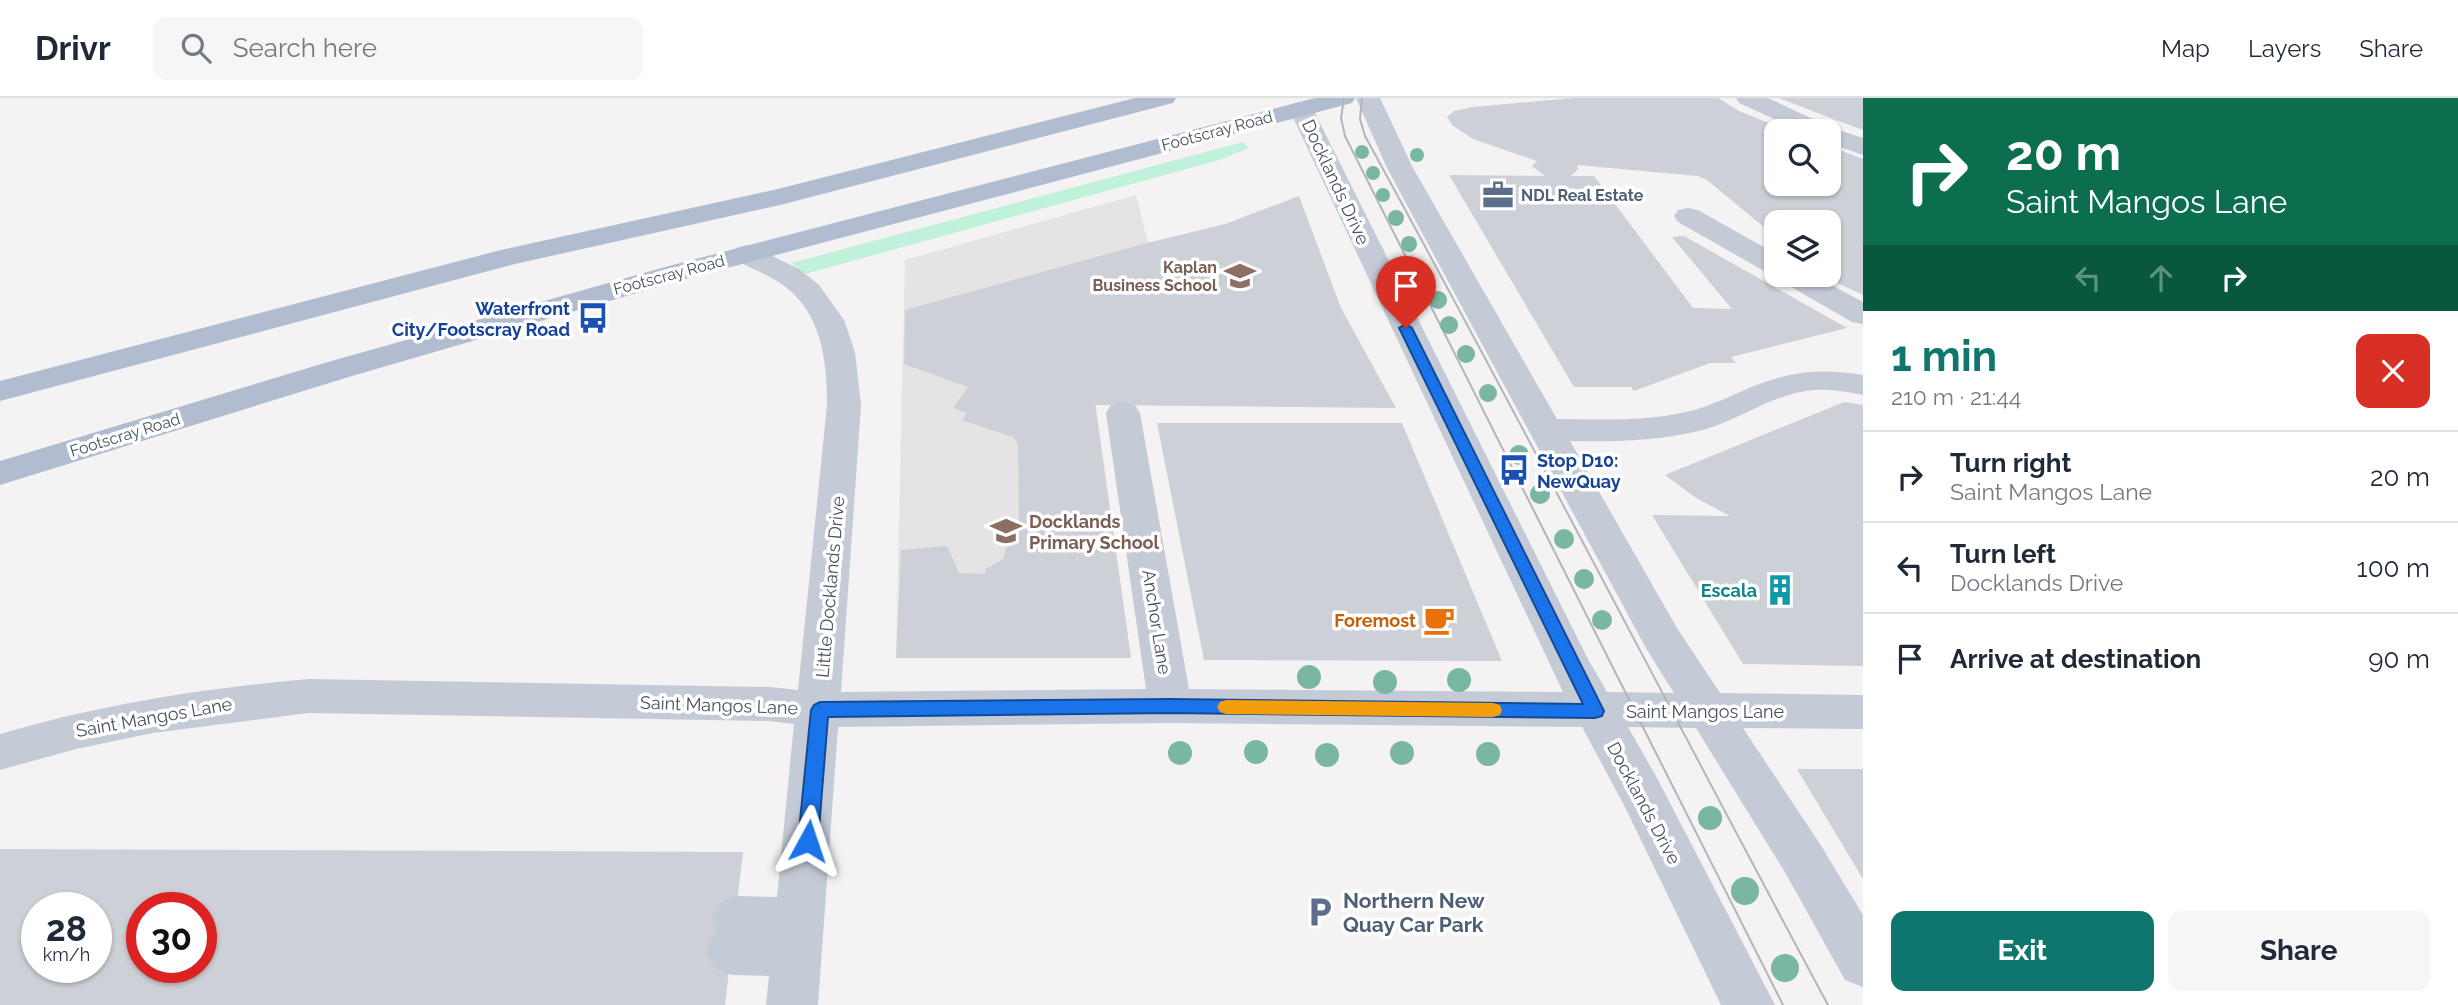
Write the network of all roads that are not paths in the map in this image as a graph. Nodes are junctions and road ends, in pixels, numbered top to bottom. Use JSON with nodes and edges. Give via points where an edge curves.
{"nodes":[{"id":1,"x":1074,"y":98,"type":"edge"},
{"id":2,"x":1164,"y":98,"type":"edge"},
{"id":3,"x":1343,"y":98,"type":"edge"},
{"id":4,"x":1368,"y":98,"type":"edge"},
{"id":5,"x":1748,"y":98,"type":"edge"},
{"id":6,"x":1299,"y":104,"type":"edge"},
{"id":7,"x":1794,"y":119,"type":"edge"},
{"id":8,"x":1841,"y":139,"type":"edge"},
{"id":9,"x":891,"y":143,"type":"dead end"},
{"id":10,"x":1862,"y":147,"type":"edge"},
{"id":11,"x":744,"y":179,"type":"dead end"},
{"id":12,"x":1688,"y":216,"type":"dead end"},
{"id":13,"x":746,"y":254,"type":"junction"},
{"id":14,"x":511,"y":256,"type":"junction"},
{"id":15,"x":1764,"y":259,"type":"edge"},
{"id":16,"x":1813,"y":287,"type":"edge"},
{"id":17,"x":1863,"y":315,"type":"edge"},
{"id":18,"x":1860,"y":379,"type":"edge"},
{"id":19,"x":0,"y":391,"type":"edge"},
{"id":20,"x":1124,"y":413,"type":"dead end"},
{"id":21,"x":1546,"y":430,"type":"junction"},
{"id":22,"x":0,"y":473,"type":"edge"},
{"id":23,"x":1170,"y":706,"type":"junction"},
{"id":24,"x":820,"y":710,"type":"junction"},
{"id":25,"x":1595,"y":711,"type":"junction"},
{"id":26,"x":1709,"y":712,"type":"junction"},
{"id":27,"x":1863,"y":712,"type":"edge"},
{"id":28,"x":0,"y":752,"type":"edge"},
{"id":29,"x":735,"y":935,"type":"dead end"},
{"id":30,"x":800,"y":936,"type":"junction"},
{"id":31,"x":1863,"y":963,"type":"edge"},
{"id":32,"x":792,"y":1005,"type":"edge"},
{"id":33,"x":1749,"y":1005,"type":"edge"}],
"edges":[{"from":1,"to":9,"type":"main road"},
{"from":2,"to":14,"type":"main road","via":[[780,197]]},
{"from":3,"to":6,"type":"main road","name":"Footscray Road"},
{"from":4,"to":21,"type":"street","via":[[1400,168]]},
{"from":5,"to":7,"type":"street"},
{"from":6,"to":13,"type":"main road","name":"Footscray Road"},
{"from":6,"to":25,"type":"street","name":"Docklands Drive"},
{"from":8,"to":10,"type":"street"},
{"from":11,"to":14,"type":"main road"},
{"from":12,"to":15,"type":"street"},
{"from":13,"to":22,"type":"main road","name":"Footscray Road","via":[[340,369]]},
{"from":13,"to":24,"type":"street","name":"Little Docklands Drive","via":[[794,279],[817,302],[844,365]]},
{"from":14,"to":19,"type":"main road"},
{"from":16,"to":17,"type":"street"},
{"from":18,"to":21,"type":"street","via":[[1803,380],[1717,414],[1672,426]]},
{"from":20,"to":23,"type":"street","name":"Anchor Lane"},
{"from":21,"to":26,"type":"street","via":[[1662,639]]},
{"from":23,"to":24,"type":"street","name":"Saint Mangos Lane"},
{"from":23,"to":25,"type":"street","name":"Saint Mangos Lane"},
{"from":24,"to":28,"type":"street","name":"Saint Mangos Lane","via":[[770,704],[309,696],[174,710],[104,723]]},
{"from":24,"to":30,"type":"street","name":"Little Docklands Drive"},
{"from":25,"to":26,"type":"street","name":"Saint Mangos Lane"},
{"from":25,"to":33,"type":"street","name":"Docklands Drive"},
{"from":26,"to":27,"type":"street","name":"Saint Mangos Lane"},
{"from":26,"to":31,"type":"street"},
{"from":29,"to":30,"type":"street"},
{"from":30,"to":32,"type":"street","name":"Little Docklands Drive"}]}
